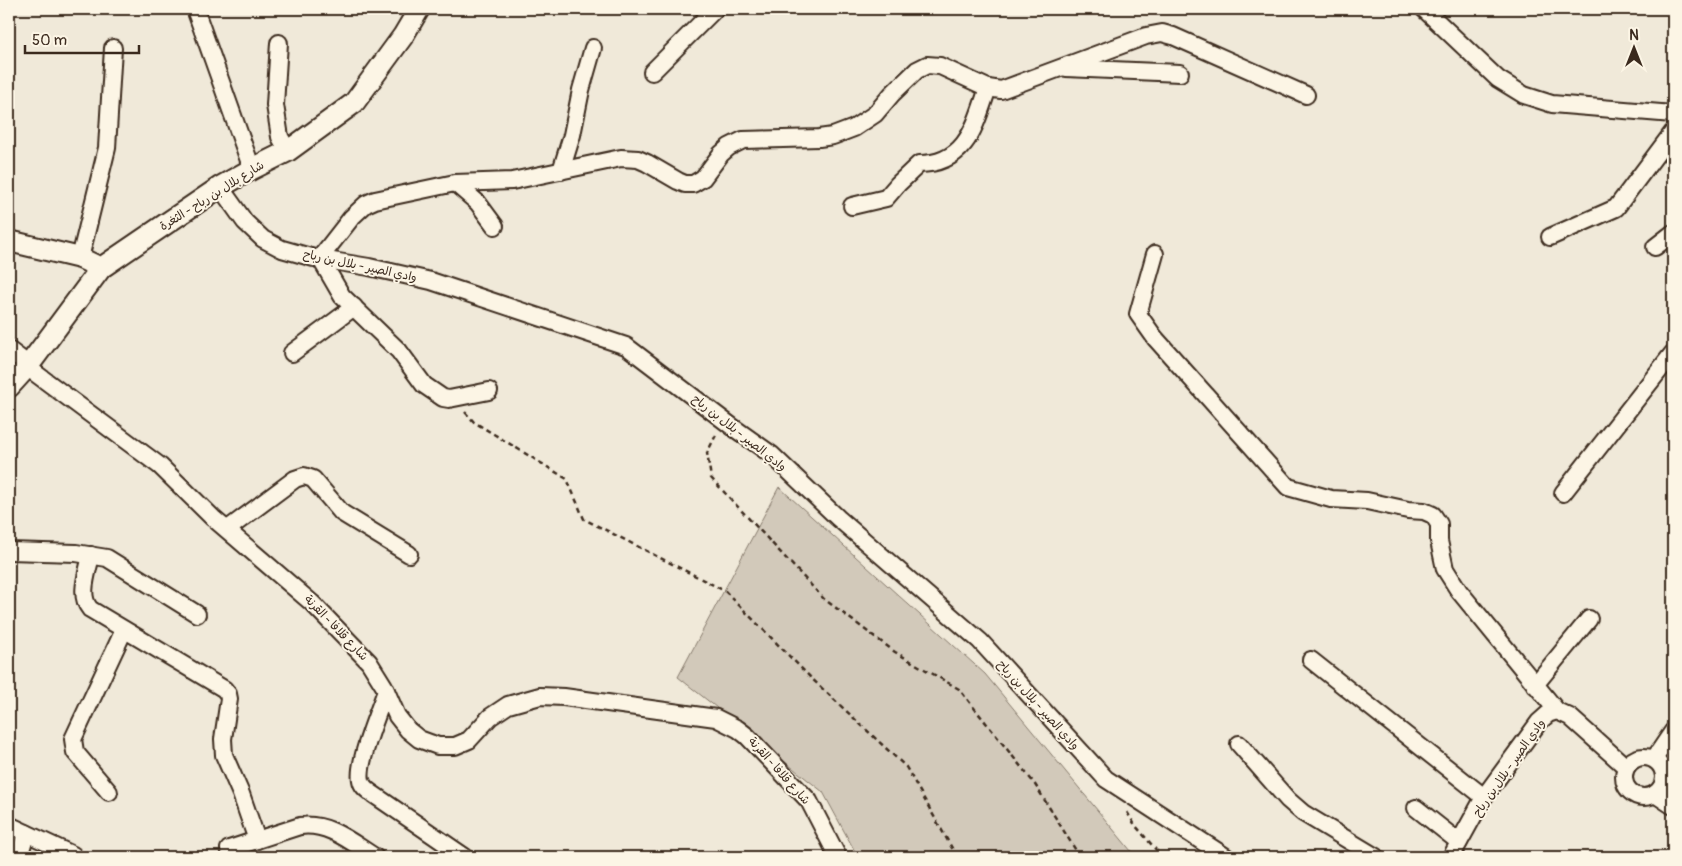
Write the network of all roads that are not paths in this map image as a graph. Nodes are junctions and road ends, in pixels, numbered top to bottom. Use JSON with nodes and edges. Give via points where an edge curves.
{"nodes":[{"id":1,"x":195,"y":9,"type":"edge"},
{"id":2,"x":418,"y":9,"type":"edge"},
{"id":3,"x":715,"y":9,"type":"edge"},
{"id":4,"x":1424,"y":9,"type":"edge"},
{"id":5,"x":279,"y":43,"type":"dead end"},
{"id":6,"x":113,"y":48,"type":"dead end"},
{"id":7,"x":593,"y":48,"type":"dead end"},
{"id":8,"x":1059,"y":68,"type":"junction"},
{"id":9,"x":652,"y":72,"type":"dead end"},
{"id":10,"x":1180,"y":73,"type":"dead end"},
{"id":11,"x":988,"y":88,"type":"junction"},
{"id":12,"x":1306,"y":95,"type":"dead end"},
{"id":13,"x":1673,"y":114,"type":"edge"},
{"id":14,"x":1673,"y":132,"type":"edge"},
{"id":15,"x":288,"y":151,"type":"junction"},
{"id":16,"x":252,"y":169,"type":"junction"},
{"id":17,"x":562,"y":171,"type":"junction"},
{"id":18,"x":454,"y":184,"type":"junction"},
{"id":19,"x":220,"y":188,"type":"junction"},
{"id":20,"x":852,"y":206,"type":"dead end"},
{"id":21,"x":495,"y":226,"type":"dead end"},
{"id":22,"x":1673,"y":233,"type":"edge"},
{"id":23,"x":1550,"y":237,"type":"dead end"},
{"id":24,"x":9,"y":240,"type":"edge"},
{"id":25,"x":1655,"y":247,"type":"dead end"},
{"id":26,"x":1155,"y":254,"type":"dead end"},
{"id":27,"x":80,"y":258,"type":"junction"},
{"id":28,"x":320,"y":258,"type":"junction"},
{"id":29,"x":101,"y":268,"type":"junction"},
{"id":30,"x":354,"y":307,"type":"junction"},
{"id":31,"x":9,"y":350,"type":"edge"},
{"id":32,"x":292,"y":353,"type":"dead end"},
{"id":33,"x":1673,"y":353,"type":"edge"},
{"id":34,"x":28,"y":366,"type":"junction"},
{"id":35,"x":9,"y":387,"type":"edge"},
{"id":36,"x":489,"y":391,"type":"dead end"},
{"id":37,"x":1563,"y":493,"type":"dead end"},
{"id":38,"x":228,"y":530,"type":"junction"},
{"id":39,"x":9,"y":551,"type":"edge"},
{"id":40,"x":409,"y":554,"type":"dead end"},
{"id":41,"x":91,"y":555,"type":"junction"},
{"id":42,"x":196,"y":614,"type":"dead end"},
{"id":43,"x":1589,"y":619,"type":"dead end"},
{"id":44,"x":124,"y":630,"type":"junction"},
{"id":45,"x":1311,"y":660,"type":"dead end"},
{"id":46,"x":1535,"y":685,"type":"junction"},
{"id":47,"x":386,"y":691,"type":"junction"},
{"id":48,"x":1557,"y":711,"type":"junction"},
{"id":49,"x":1673,"y":732,"type":"edge"},
{"id":50,"x":1238,"y":744,"type":"dead end"},
{"id":51,"x":1654,"y":759,"type":"junction"},
{"id":52,"x":1673,"y":763,"type":"edge"},
{"id":53,"x":1626,"y":767,"type":"junction"},
{"id":54,"x":1664,"y":777,"type":"junction"},
{"id":55,"x":109,"y":792,"type":"dead end"},
{"id":56,"x":1655,"y":794,"type":"junction"},
{"id":57,"x":1484,"y":797,"type":"junction"},
{"id":58,"x":1673,"y":806,"type":"edge"},
{"id":59,"x":1416,"y":808,"type":"dead end"},
{"id":60,"x":9,"y":825,"type":"edge"},
{"id":61,"x":26,"y":833,"type":"junction"},
{"id":62,"x":257,"y":840,"type":"junction"},
{"id":63,"x":229,"y":849,"type":"dead end"},
{"id":64,"x":1458,"y":851,"type":"edge"},
{"id":65,"x":73,"y":855,"type":"dead end"},
{"id":66,"x":19,"y":857,"type":"edge"},
{"id":67,"x":375,"y":857,"type":"edge"},
{"id":68,"x":466,"y":857,"type":"edge"},
{"id":69,"x":838,"y":857,"type":"edge"},
{"id":70,"x":1226,"y":857,"type":"edge"},
{"id":71,"x":1376,"y":857,"type":"edge"}],
"edges":[{"from":1,"to":16,"type":"street"},
{"from":2,"to":15,"type":"main road","name":"شارع بلال بن رباح - الثغرة","via":[[403,36],[354,103]]},
{"from":3,"to":9,"type":"street"},
{"from":4,"to":13,"type":"street","via":[[1493,75],[1524,95],[1552,104]]},
{"from":5,"to":15,"type":"street","via":[[275,105],[280,136]]},
{"from":6,"to":27,"type":"street","via":[[107,148]]},
{"from":7,"to":17,"type":"street"},
{"from":8,"to":10,"type":"street"},
{"from":8,"to":11,"type":"street","via":[[1001,90]]},
{"from":8,"to":12,"type":"street","via":[[1162,33]]},
{"from":11,"to":17,"type":"street","via":[[940,66],[923,66],[875,114],[854,128],[819,138],[743,140],[721,154],[703,178],[692,184],[629,157]]},
{"from":11,"to":20,"type":"street","via":[[968,140],[951,156],[930,164],[919,164],[886,198]]},
{"from":14,"to":23,"type":"street","via":[[1616,208]]},
{"from":15,"to":16,"type":"main road","name":"شارع بلال بن رباح - الثغرة"},
{"from":16,"to":19,"type":"main road","name":"شارع بلال بن رباح - الثغرة"},
{"from":17,"to":18,"type":"street","via":[[512,181]]},
{"from":18,"to":21,"type":"street","via":[[478,203]]},
{"from":18,"to":28,"type":"street","via":[[366,204]]},
{"from":19,"to":28,"type":"street","name":"وادي الصير - بلال بن رباح","via":[[245,222],[263,239],[282,249]]},
{"from":19,"to":29,"type":"main road","name":"شارع بلال بن رباح - الثغرة"},
{"from":22,"to":25,"type":"street"},
{"from":24,"to":27,"type":"main road"},
{"from":26,"to":46,"type":"street","via":[[1138,314],[1155,338],[1288,487],[1331,499],[1367,501],[1433,515],[1439,524],[1444,569]]},
{"from":27,"to":29,"type":"main road"},
{"from":28,"to":30,"type":"street","via":[[342,296]]},
{"from":28,"to":70,"type":"street","name":"وادي الصير - بلال بن رباح","via":[[431,281],[626,346],[772,455],[838,518],[980,641],[1106,779]]},
{"from":29,"to":34,"type":"main road","name":"شارع بلال بن رباح - الثغرة"},
{"from":30,"to":32,"type":"street"},
{"from":30,"to":36,"type":"street","via":[[399,351],[424,385],[443,398]]},
{"from":31,"to":34,"type":"street","name":"شارع قلافا - القرنة"},
{"from":33,"to":37,"type":"street"},
{"from":34,"to":35,"type":"main road","name":"شارع بلال بن رباح - الثغرة"},
{"from":34,"to":38,"type":"street","name":"شارع قلافا - القرنة","via":[[160,466]]},
{"from":38,"to":40,"type":"street","via":[[295,479],[307,476],[342,513]]},
{"from":38,"to":47,"type":"street","name":"شارع قلافا - القرنة","via":[[312,602],[369,662]]},
{"from":39,"to":41,"type":"street"},
{"from":41,"to":42,"type":"street","via":[[107,558]]},
{"from":41,"to":44,"type":"street","via":[[84,590],[86,604]]},
{"from":43,"to":46,"type":"street"},
{"from":44,"to":55,"type":"street","via":[[73,739],[75,752]]},
{"from":44,"to":62,"type":"street","via":[[228,694],[224,755]]},
{"from":45,"to":57,"type":"street"},
{"from":46,"to":48,"type":"street"},
{"from":47,"to":68,"type":"street","via":[[361,765],[364,788]]},
{"from":47,"to":69,"type":"street","name":"شارع قلافا - القرنة","via":[[395,713],[408,730],[428,743],[447,747],[469,740],[490,717],[508,705],[540,696],[716,718],[748,736],[808,801]]},
{"from":48,"to":53,"type":"street","name":"وادي الصير - بلال بن رباح","via":[[1570,717]]},
{"from":48,"to":57,"type":"street","name":"وادي الصير - بلال بن رباح","via":[[1539,722]]},
{"from":49,"to":51,"type":"street"},
{"from":50,"to":71,"type":"street","via":[[1303,814]]},
{"from":51,"to":53,"type":"street","via":[[1641,757]]},
{"from":51,"to":54,"type":"street","via":[[1663,769]]},
{"from":52,"to":54,"type":"street"},
{"from":53,"to":56,"type":"street","via":[[1624,780],[1630,791],[1642,797]]},
{"from":54,"to":56,"type":"street"},
{"from":56,"to":58,"type":"street"},
{"from":57,"to":64,"type":"street","name":"وادي الصير - بلال بن رباح"},
{"from":59,"to":64,"type":"street"},
{"from":60,"to":61,"type":"street"},
{"from":61,"to":65,"type":"street"},
{"from":61,"to":66,"type":"street"},
{"from":62,"to":63,"type":"street"},
{"from":62,"to":67,"type":"street","via":[[300,826],[319,826]]}]}
